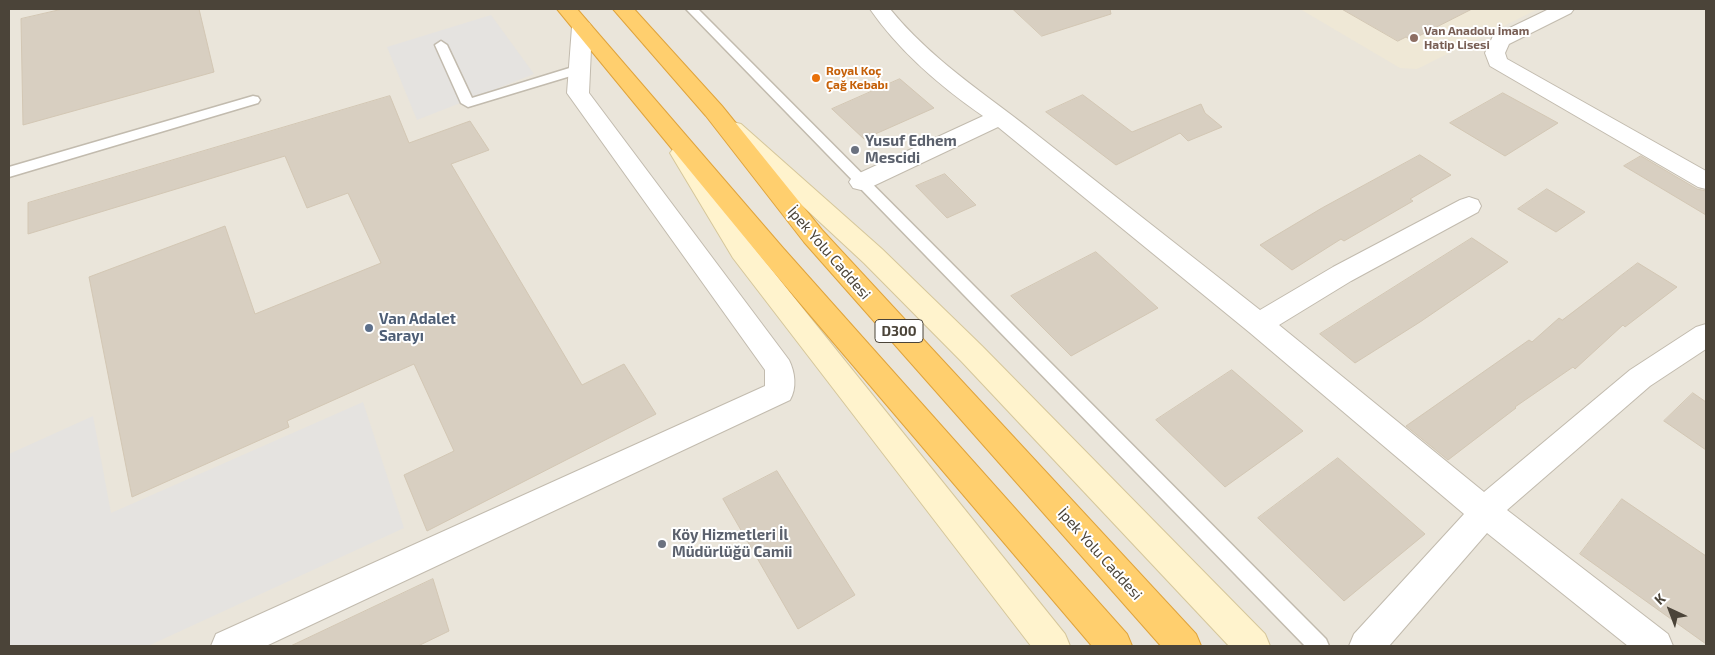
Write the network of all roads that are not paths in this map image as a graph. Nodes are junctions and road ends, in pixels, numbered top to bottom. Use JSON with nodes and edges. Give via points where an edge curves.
{"nodes":[{"id":1,"x":623,"y":9,"type":"edge"},
{"id":2,"x":692,"y":9,"type":"edge"},
{"id":3,"x":880,"y":9,"type":"edge"},
{"id":4,"x":1564,"y":9,"type":"edge"},
{"id":5,"x":574,"y":18,"type":"edge"},
{"id":6,"x":441,"y":45,"type":"dead end"},
{"id":7,"x":580,"y":69,"type":"junction"},
{"id":8,"x":253,"y":100,"type":"dead end"},
{"id":9,"x":714,"y":111,"type":"junction"},
{"id":10,"x":1000,"y":116,"type":"junction"},
{"id":11,"x":671,"y":134,"type":"junction"},
{"id":12,"x":9,"y":172,"type":"edge"},
{"id":13,"x":861,"y":182,"type":"junction"},
{"id":14,"x":1706,"y":182,"type":"edge"},
{"id":15,"x":1469,"y":206,"type":"dead end"},
{"id":16,"x":1259,"y":324,"type":"junction"},
{"id":17,"x":1706,"y":335,"type":"edge"},
{"id":18,"x":1485,"y":512,"type":"junction"},
{"id":19,"x":228,"y":646,"type":"edge"},
{"id":20,"x":1053,"y":646,"type":"edge"},
{"id":21,"x":1115,"y":646,"type":"edge"},
{"id":22,"x":1184,"y":646,"type":"edge"},
{"id":23,"x":1253,"y":646,"type":"edge"},
{"id":24,"x":1319,"y":646,"type":"edge"},
{"id":25,"x":1366,"y":646,"type":"edge"},
{"id":26,"x":1656,"y":646,"type":"edge"}],
"edges":[{"from":1,"to":9,"type":"highway","name":"İpek Yolu Caddesi","number":"D300"},
{"from":2,"to":13,"type":"lane"},
{"from":3,"to":10,"type":"street","via":[[892,25],[940,70]]},
{"from":4,"to":14,"type":"street","via":[[1500,40],[1495,53],[1498,62]]},
{"from":5,"to":7,"type":"street"},
{"from":5,"to":11,"type":"highway","number":"D300"},
{"from":6,"to":7,"type":"lane","via":[[468,103]]},
{"from":7,"to":19,"type":"street","via":[[578,93],[779,368],[780,392]]},
{"from":8,"to":12,"type":"lane"},
{"from":9,"to":22,"type":"highway","name":"İpek Yolu Caddesi","number":"D300","via":[[813,236]]},
{"from":9,"to":23,"type":"street","via":[[872,256],[972,354]]},
{"from":10,"to":13,"type":"street"},
{"from":10,"to":16,"type":"street"},
{"from":11,"to":20,"type":"street","via":[[742,251]]},
{"from":11,"to":21,"type":"highway","number":"D300"},
{"from":13,"to":24,"type":"lane"},
{"from":15,"to":16,"type":"street","via":[[1342,274]]},
{"from":16,"to":18,"type":"street"},
{"from":17,"to":18,"type":"street","via":[[1640,378]]},
{"from":18,"to":25,"type":"street"},
{"from":18,"to":26,"type":"street"}]}
